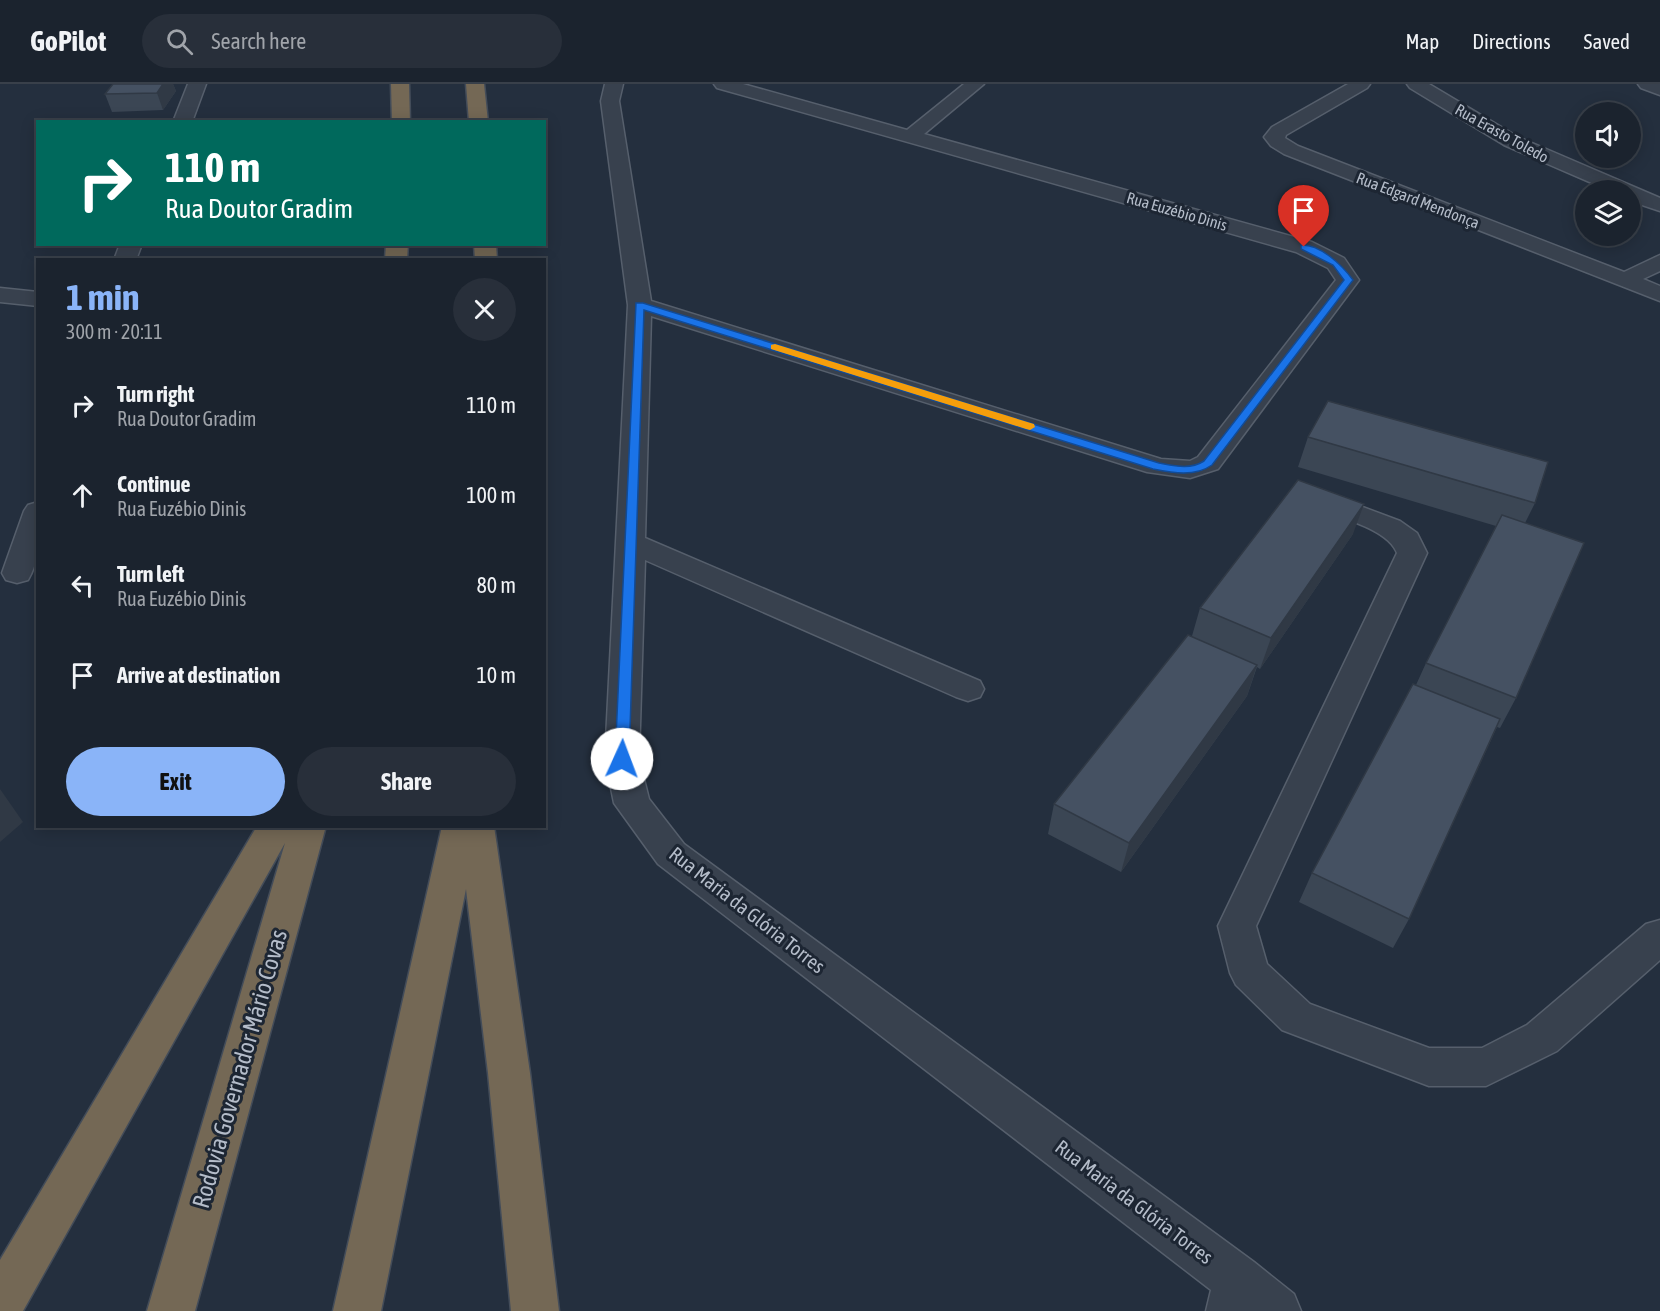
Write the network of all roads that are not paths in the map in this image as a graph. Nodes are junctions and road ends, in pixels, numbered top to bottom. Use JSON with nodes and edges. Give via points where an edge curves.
{"nodes":[{"id":1,"x":197,"y":84,"type":"edge"},
{"id":2,"x":400,"y":84,"type":"edge"},
{"id":3,"x":475,"y":84,"type":"edge"},
{"id":4,"x":614,"y":84,"type":"edge"},
{"id":5,"x":723,"y":84,"type":"edge"},
{"id":6,"x":975,"y":84,"type":"edge"},
{"id":7,"x":1361,"y":84,"type":"edge"},
{"id":8,"x":1416,"y":84,"type":"edge"},
{"id":9,"x":1647,"y":84,"type":"edge"},
{"id":10,"x":1660,"y":90,"type":"edge"},
{"id":11,"x":183,"y":120,"type":"edge"},
{"id":12,"x":401,"y":120,"type":"edge"},
{"id":13,"x":478,"y":120,"type":"edge"},
{"id":14,"x":912,"y":135,"type":"junction"},
{"id":15,"x":1601,"y":180,"type":"edge"},
{"id":16,"x":1641,"y":198,"type":"edge"},
{"id":17,"x":1660,"y":206,"type":"edge"},
{"id":18,"x":1660,"y":262,"type":"edge"},
{"id":19,"x":1625,"y":280,"type":"junction"},
{"id":20,"x":1660,"y":294,"type":"edge"},
{"id":21,"x":0,"y":295,"type":"edge"},
{"id":22,"x":36,"y":299,"type":"edge"},
{"id":23,"x":640,"y":306,"type":"junction"},
{"id":24,"x":1328,"y":503,"type":"edge"},
{"id":25,"x":36,"y":517,"type":"edge"},
{"id":26,"x":631,"y":543,"type":"junction"},
{"id":27,"x":18,"y":573,"type":"edge"},
{"id":28,"x":968,"y":689,"type":"dead end"},
{"id":29,"x":275,"y":828,"type":"edge"},
{"id":30,"x":307,"y":828,"type":"edge"},
{"id":31,"x":460,"y":828,"type":"edge"},
{"id":32,"x":476,"y":828,"type":"edge"},
{"id":33,"x":1660,"y":936,"type":"edge"},
{"id":34,"x":1233,"y":1295,"type":"edge"},
{"id":35,"x":0,"y":1305,"type":"edge"},
{"id":36,"x":171,"y":1311,"type":"edge"},
{"id":37,"x":357,"y":1311,"type":"edge"},
{"id":38,"x":535,"y":1311,"type":"edge"},
{"id":39,"x":1277,"y":1311,"type":"edge"}],
"edges":[{"from":1,"to":11,"type":"street"},
{"from":2,"to":12,"type":"highway"},
{"from":3,"to":13,"type":"highway"},
{"from":4,"to":23,"type":"street","name":"Rua Maria da Glória Torres","via":[[610,101]]},
{"from":5,"to":14,"type":"street","name":"Rua Euzébio Dinis"},
{"from":6,"to":14,"type":"street"},
{"from":7,"to":19,"type":"street","name":"Rua Edgard Mendonça","via":[[1274,137],[1291,150]]},
{"from":8,"to":15,"type":"street","name":"Rua Erasto Toledo","via":[[1511,141]]},
{"from":9,"to":10,"type":"street"},
{"from":14,"to":23,"type":"street","name":"Rua Euzébio Dinis","via":[[1304,247],[1336,263],[1348,280],[1208,463],[1200,469],[1183,470],[1157,466]]},
{"from":16,"to":17,"type":"street"},
{"from":18,"to":19,"type":"street"},
{"from":19,"to":20,"type":"street","name":"Rua Edgard Mendonça"},
{"from":21,"to":22,"type":"street"},
{"from":23,"to":26,"type":"street","name":"Rua Maria da Glória Torres"},
{"from":24,"to":33,"type":"street","via":[[1390,527],[1407,540],[1412,554],[1237,926],[1250,973],[1296,1017],[1429,1067],[1486,1067],[1542,1038]]},
{"from":25,"to":27,"type":"street"},
{"from":26,"to":28,"type":"street"},
{"from":26,"to":34,"type":"street","name":"Rua Maria da Glória Torres","via":[[622,759],[632,803],[671,854]]},
{"from":29,"to":35,"type":"highway"},
{"from":30,"to":36,"type":"highway","name":"Rodovia Governador Mário Covas"},
{"from":31,"to":37,"type":"highway"},
{"from":32,"to":38,"type":"highway"},
{"from":34,"to":39,"type":"street","name":"Rua Maria da Glória Torres"}]}
